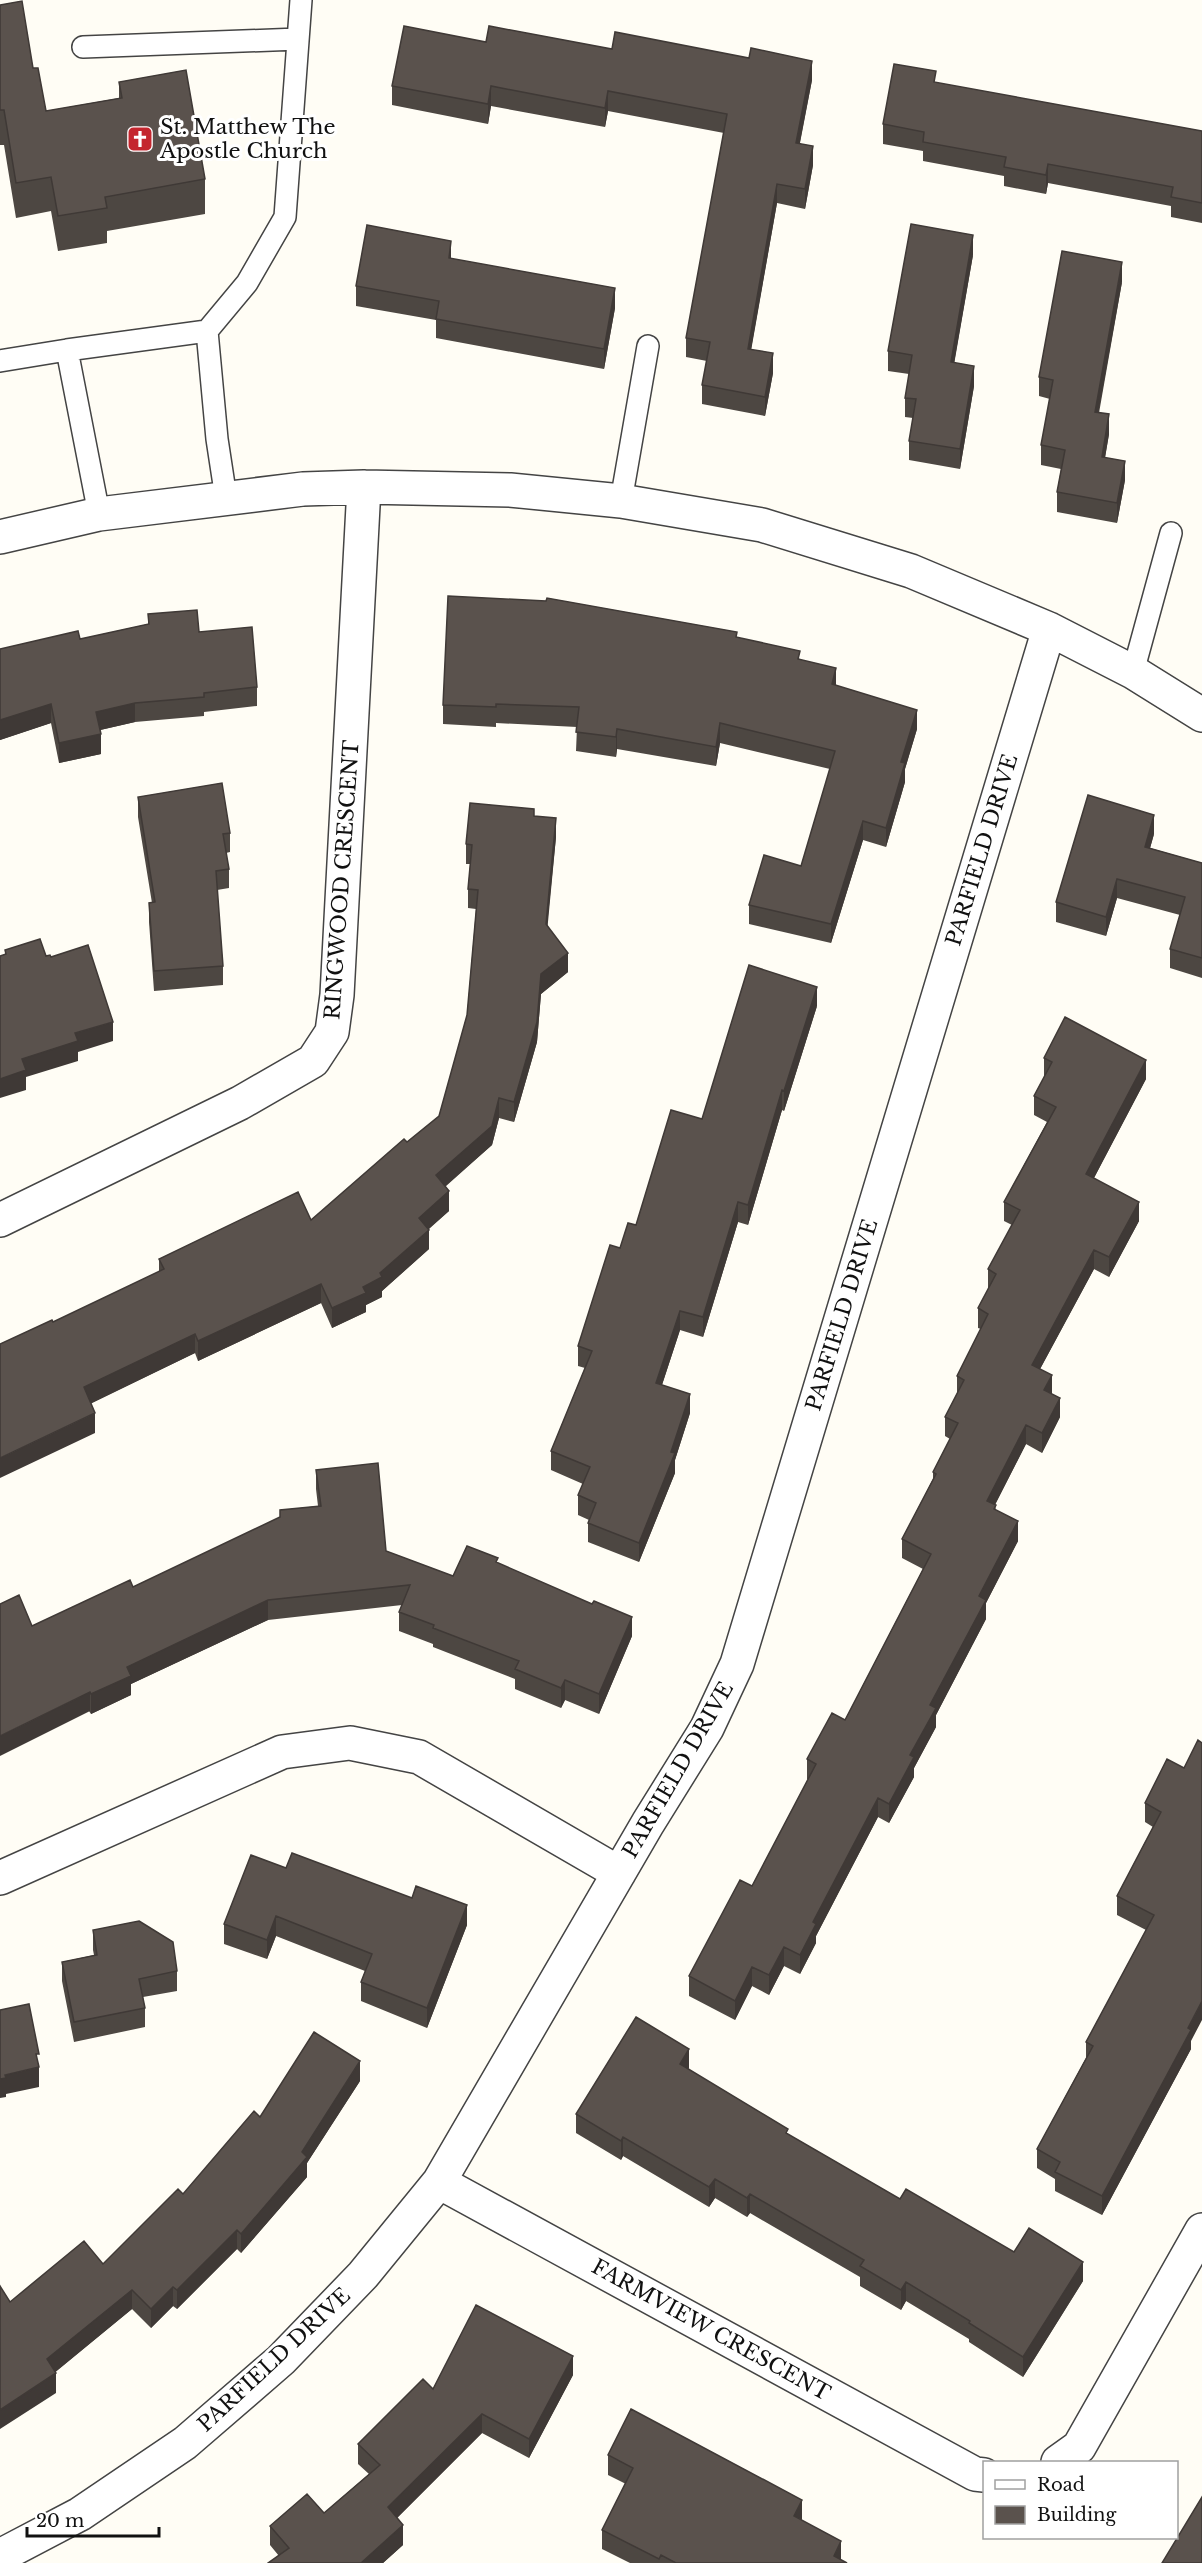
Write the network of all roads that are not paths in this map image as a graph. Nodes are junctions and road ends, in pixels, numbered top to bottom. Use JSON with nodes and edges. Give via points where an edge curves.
{"nodes":[{"id":1,"x":301,"y":0,"type":"edge"},
{"id":2,"x":298,"y":39,"type":"junction"},
{"id":3,"x":83,"y":47,"type":"dead end"},
{"id":4,"x":207,"y":331,"type":"junction"},
{"id":5,"x":648,"y":346,"type":"dead end"},
{"id":6,"x":67,"y":351,"type":"junction"},
{"id":7,"x":0,"y":361,"type":"edge"},
{"id":8,"x":363,"y":487,"type":"junction"},
{"id":9,"x":225,"y":498,"type":"junction"},
{"id":10,"x":621,"y":501,"type":"junction"},
{"id":11,"x":99,"y":514,"type":"junction"},
{"id":12,"x":1171,"y":533,"type":"dead end"},
{"id":13,"x":0,"y":537,"type":"edge"},
{"id":14,"x":1049,"y":629,"type":"junction"},
{"id":15,"x":1133,"y":672,"type":"junction"},
{"id":16,"x":1202,"y":715,"type":"edge"},
{"id":17,"x":0,"y":1220,"type":"edge"},
{"id":18,"x":619,"y":1873,"type":"junction"},
{"id":19,"x":0,"y":1878,"type":"edge"},
{"id":20,"x":439,"y":2182,"type":"junction"},
{"id":21,"x":1202,"y":2230,"type":"edge"},
{"id":22,"x":1061,"y":2461,"type":"edge"},
{"id":23,"x":983,"y":2475,"type":"edge"},
{"id":24,"x":0,"y":2556,"type":"edge"}],
"edges":[{"from":1,"to":2,"type":"lane"},
{"from":2,"to":3,"type":"lane"},
{"from":2,"to":4,"type":"lane","via":[[285,217],[247,283]]},
{"from":4,"to":6,"type":"lane"},
{"from":4,"to":9,"type":"lane"},
{"from":5,"to":10,"type":"lane"},
{"from":6,"to":7,"type":"lane"},
{"from":6,"to":11,"type":"lane"},
{"from":8,"to":9,"type":"street"},
{"from":8,"to":10,"type":"street","via":[[510,490]]},
{"from":8,"to":17,"type":"street","name":"RINGWOOD CRESCENT","via":[[338,983],[332,1032],[313,1061],[240,1103]]},
{"from":9,"to":11,"type":"street"},
{"from":10,"to":14,"type":"street","via":[[762,525],[911,571]]},
{"from":11,"to":13,"type":"street"},
{"from":12,"to":15,"type":"lane"},
{"from":14,"to":15,"type":"street"},
{"from":14,"to":18,"type":"street","name":"PARFIELD DRIVE","via":[[737,1664],[707,1728]]},
{"from":15,"to":16,"type":"street"},
{"from":18,"to":19,"type":"street","via":[[419,1757],[350,1743],[282,1752]]},
{"from":18,"to":20,"type":"street","name":"PARFIELD DRIVE"},
{"from":20,"to":23,"type":"street","name":"FARMVIEW CRESCENT","via":[[975,2474]]},
{"from":20,"to":24,"type":"street","name":"PARFIELD DRIVE","via":[[363,2275],[281,2360],[185,2443],[80,2514]]},
{"from":21,"to":22,"type":"street","via":[[1079,2447]]}]}
